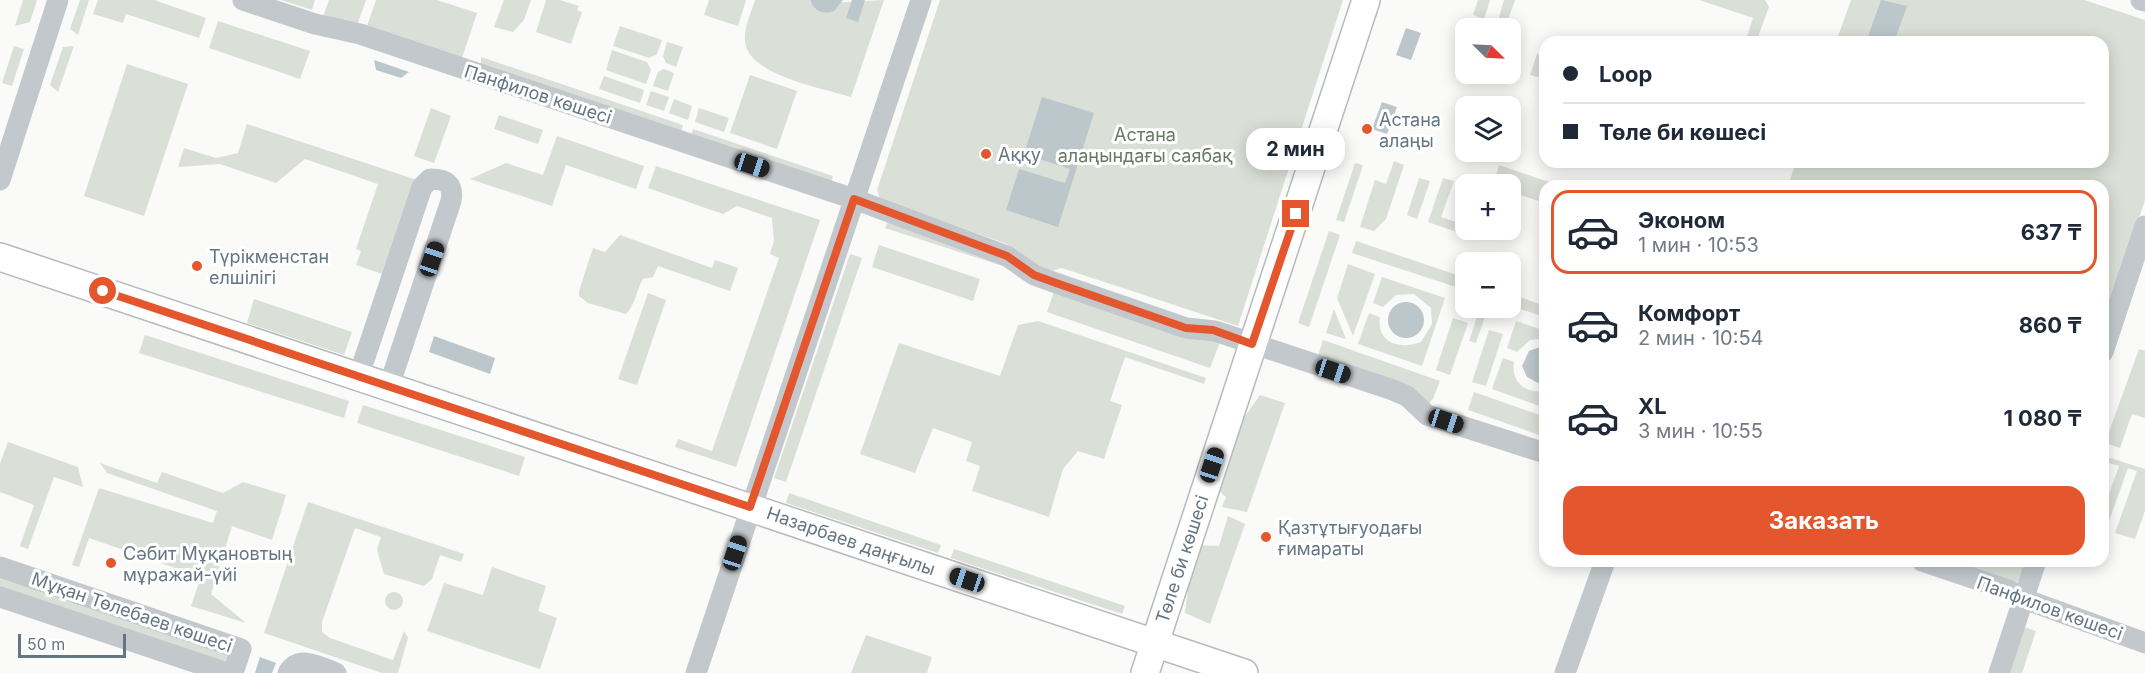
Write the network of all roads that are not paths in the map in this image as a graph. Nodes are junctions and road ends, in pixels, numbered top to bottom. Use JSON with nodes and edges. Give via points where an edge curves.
{"nodes":[{"id":1,"x":58,"y":0,"type":"edge"},
{"id":2,"x":243,"y":0,"type":"edge"},
{"id":3,"x":921,"y":0,"type":"edge"},
{"id":4,"x":1366,"y":0,"type":"edge"},
{"id":5,"x":0,"y":180,"type":"edge"},
{"id":6,"x":854,"y":199,"type":"junction"},
{"id":7,"x":2145,"y":226,"type":"edge"},
{"id":8,"x":0,"y":257,"type":"edge"},
{"id":9,"x":2109,"y":334,"type":"edge"},
{"id":10,"x":1252,"y":344,"type":"junction"},
{"id":11,"x":359,"y":375,"type":"junction"},
{"id":12,"x":389,"y":386,"type":"junction"},
{"id":13,"x":1539,"y":451,"type":"edge"},
{"id":14,"x":750,"y":507,"type":"junction"},
{"id":15,"x":0,"y":567,"type":"edge"},
{"id":16,"x":1603,"y":567,"type":"edge"},
{"id":17,"x":1940,"y":567,"type":"edge"},
{"id":18,"x":2034,"y":567,"type":"edge"},
{"id":19,"x":0,"y":597,"type":"edge"},
{"id":20,"x":2024,"y":599,"type":"junction"},
{"id":21,"x":2145,"y":643,"type":"edge"},
{"id":22,"x":1154,"y":645,"type":"junction"},
{"id":23,"x":227,"y":673,"type":"edge"},
{"id":24,"x":233,"y":673,"type":"edge"},
{"id":25,"x":288,"y":673,"type":"edge"},
{"id":26,"x":336,"y":673,"type":"edge"},
{"id":27,"x":696,"y":673,"type":"edge"},
{"id":28,"x":1145,"y":673,"type":"edge"},
{"id":29,"x":1244,"y":673,"type":"edge"},
{"id":30,"x":1565,"y":673,"type":"edge"},
{"id":31,"x":2000,"y":673,"type":"edge"}],
"edges":[{"from":1,"to":5,"type":"street"},
{"from":2,"to":6,"type":"street","name":"Панфилов көшесі","via":[[360,34]]},
{"from":3,"to":6,"type":"street"},
{"from":4,"to":10,"type":"main road","name":"Төле би көшесі"},
{"from":6,"to":10,"type":"street","via":[[1007,256],[1034,275],[1186,328],[1213,330]]},
{"from":6,"to":14,"type":"street"},
{"from":7,"to":9,"type":"street"},
{"from":8,"to":11,"type":"main road","name":"Назарбаев даңғылы"},
{"from":10,"to":13,"type":"street","via":[[1393,390],[1407,396],[1427,415]]},
{"from":10,"to":22,"type":"main road","name":"Төле би көшесі"},
{"from":11,"to":12,"type":"main road","name":"Назарбаев даңғылы"},
{"from":11,"to":12,"type":"street","via":[[422,187],[429,179],[442,179],[453,191],[451,201]]},
{"from":12,"to":14,"type":"main road","name":"Назарбаев даңғылы"},
{"from":14,"to":22,"type":"main road","name":"Назарбаев даңғылы"},
{"from":14,"to":27,"type":"street"},
{"from":15,"to":24,"type":"street","name":"Мұқан Төлебаев көшесі","via":[[240,649]]},
{"from":16,"to":30,"type":"street"},
{"from":17,"to":20,"type":"street","name":"Панфилов көшесі"},
{"from":18,"to":20,"type":"street"},
{"from":19,"to":23,"type":"street","name":"Мұқан Төлебаев көшесі"},
{"from":20,"to":21,"type":"street","name":"Панфилов көшесі"},
{"from":20,"to":31,"type":"street"},
{"from":22,"to":28,"type":"main road","name":"Төле би көшесі"},
{"from":22,"to":29,"type":"main road","name":"Назарбаев даңғылы"},
{"from":25,"to":26,"type":"street","via":[[296,663],[304,662]]}]}
